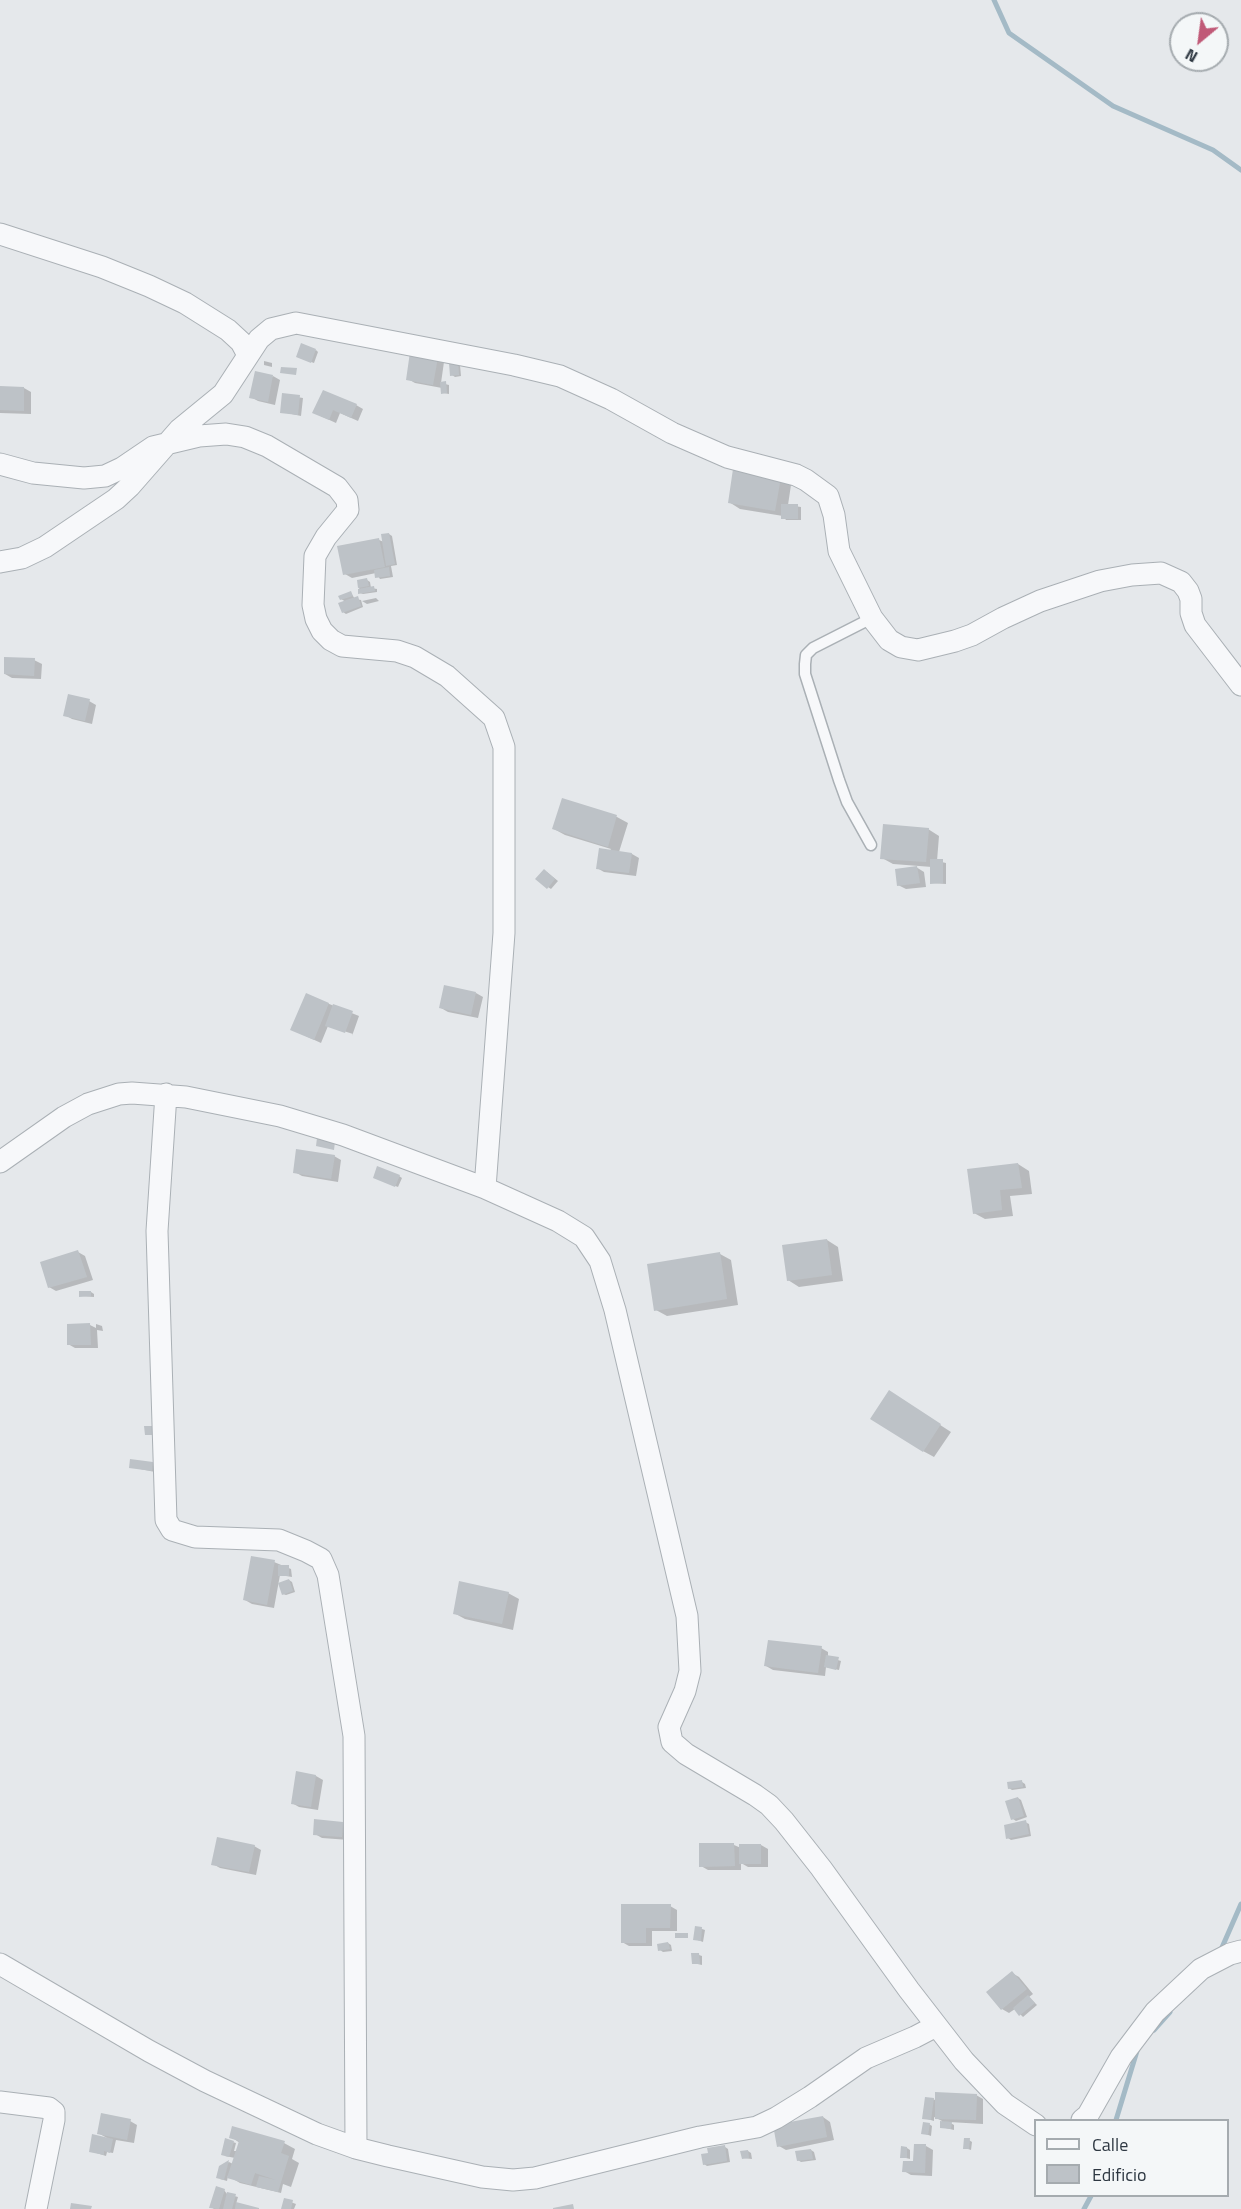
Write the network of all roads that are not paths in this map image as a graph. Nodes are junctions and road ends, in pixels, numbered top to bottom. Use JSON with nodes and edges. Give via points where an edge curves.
{"nodes":[{"id":1,"x":0,"y":234,"type":"edge"},
{"id":2,"x":248,"y":355,"type":"junction"},
{"id":3,"x":166,"y":443,"type":"junction"},
{"id":4,"x":0,"y":464,"type":"edge"},
{"id":5,"x":0,"y":562,"type":"edge"},
{"id":6,"x":872,"y":618,"type":"junction"},
{"id":7,"x":1241,"y":685,"type":"edge"},
{"id":8,"x":871,"y":844,"type":"dead end"},
{"id":9,"x":166,"y":1094,"type":"junction"},
{"id":10,"x":0,"y":1162,"type":"edge"},
{"id":11,"x":485,"y":1188,"type":"junction"},
{"id":12,"x":1235,"y":1952,"type":"edge"},
{"id":13,"x":0,"y":1964,"type":"edge"},
{"id":14,"x":936,"y":2026,"type":"junction"},
{"id":15,"x":0,"y":2102,"type":"edge"},
{"id":16,"x":1084,"y":2119,"type":"edge"},
{"id":17,"x":1034,"y":2124,"type":"edge"},
{"id":18,"x":356,"y":2148,"type":"junction"},
{"id":19,"x":36,"y":2209,"type":"edge"}],
"edges":[{"from":1,"to":2,"type":"street","via":[[102,267],[185,303],[228,330],[242,342]]},
{"from":2,"to":3,"type":"street","via":[[223,394]]},
{"from":2,"to":6,"type":"street","via":[[271,329],[296,323],[539,370],[575,382],[727,457],[796,474],[828,496],[839,551]]},
{"from":3,"to":4,"type":"street","via":[[105,476],[52,476]]},
{"from":3,"to":5,"type":"street","via":[[116,499],[45,547],[22,558]]},
{"from":3,"to":11,"type":"street","via":[[213,434],[245,437],[337,488],[347,500],[348,510],[315,556],[313,605],[322,631],[342,646],[397,651],[430,665],[486,708],[498,726],[504,747],[504,933]]},
{"from":6,"to":7,"type":"street","via":[[901,647],[930,648],[972,635],[1074,589],[1110,579],[1161,573],[1181,582],[1188,591],[1195,625]]},
{"from":6,"to":8,"type":"lane","via":[[813,648],[806,655],[805,664],[847,802]]},
{"from":9,"to":10,"type":"street","via":[[119,1094],[88,1104]]},
{"from":9,"to":11,"type":"street","via":[[280,1116]]},
{"from":9,"to":18,"type":"street","via":[[157,1232],[165,1520],[172,1530],[195,1537],[279,1540],[321,1559],[328,1575],[354,1736]]},
{"from":11,"to":14,"type":"street","via":[[573,1228],[584,1237],[602,1269],[687,1617],[690,1671],[669,1727],[672,1742],[755,1795],[784,1821]]},
{"from":12,"to":16,"type":"street","via":[[1201,1969],[1155,2012],[1121,2057]]},
{"from":13,"to":18,"type":"street","via":[[205,2081],[317,2134]]},
{"from":14,"to":17,"type":"street","via":[[983,2083]]},
{"from":14,"to":18,"type":"street","via":[[866,2058],[757,2127],[700,2137],[535,2178],[482,2176]]},
{"from":15,"to":19,"type":"street","via":[[49,2108],[54,2112]]}]}
